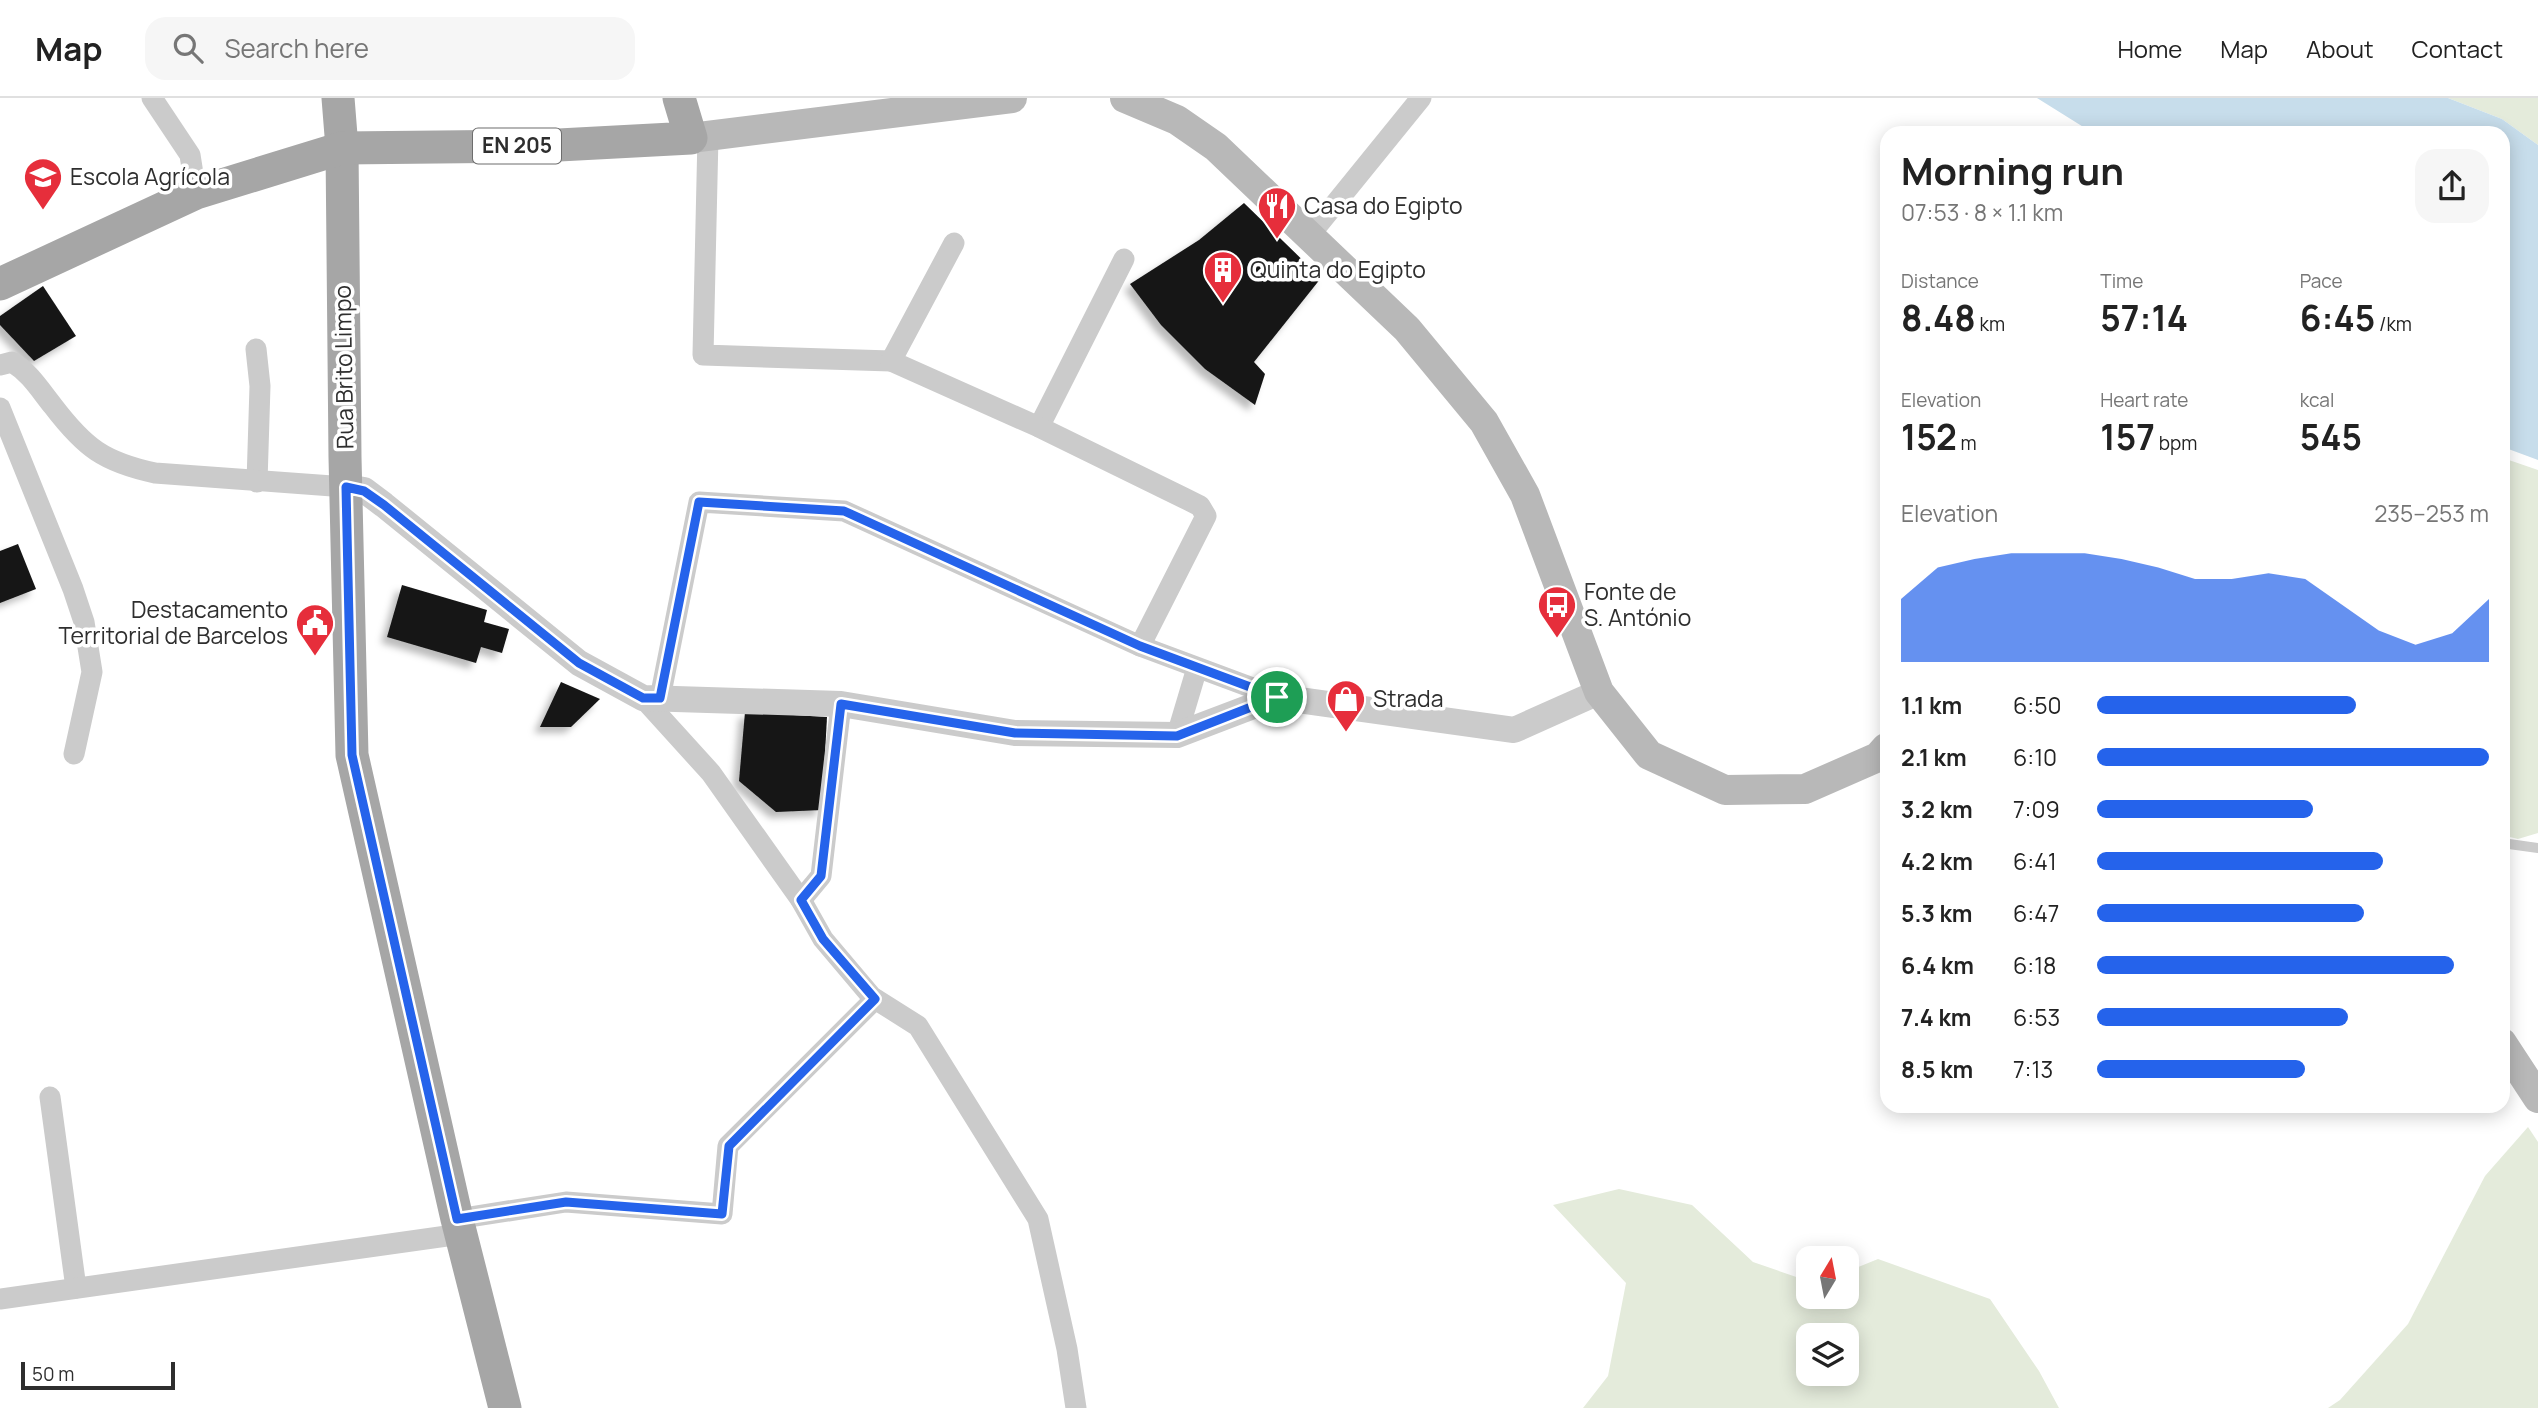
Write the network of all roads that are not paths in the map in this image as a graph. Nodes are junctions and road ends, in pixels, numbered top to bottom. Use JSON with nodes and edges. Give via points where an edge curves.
{"nodes":[{"id":1,"x":152,"y":98,"type":"edge"},
{"id":2,"x":338,"y":98,"type":"edge"},
{"id":3,"x":679,"y":98,"type":"edge"},
{"id":4,"x":1012,"y":98,"type":"edge"},
{"id":5,"x":1125,"y":98,"type":"edge"},
{"id":6,"x":1421,"y":98,"type":"edge"},
{"id":7,"x":700,"y":137,"type":"junction"},
{"id":8,"x":342,"y":148,"type":"junction"},
{"id":9,"x":196,"y":193,"type":"junction"},
{"id":10,"x":1309,"y":236,"type":"junction"},
{"id":11,"x":954,"y":243,"type":"dead end"},
{"id":12,"x":1124,"y":259,"type":"dead end"},
{"id":13,"x":0,"y":284,"type":"edge"},
{"id":14,"x":256,"y":349,"type":"dead end"},
{"id":15,"x":891,"y":361,"type":"junction"},
{"id":16,"x":0,"y":365,"type":"edge"},
{"id":17,"x":0,"y":408,"type":"edge"},
{"id":18,"x":1039,"y":427,"type":"junction"},
{"id":19,"x":257,"y":482,"type":"junction"},
{"id":20,"x":346,"y":487,"type":"junction"},
{"id":21,"x":1140,"y":646,"type":"junction"},
{"id":22,"x":1197,"y":668,"type":"junction"},
{"id":23,"x":1599,"y":692,"type":"junction"},
{"id":24,"x":1277,"y":697,"type":"junction"},
{"id":25,"x":652,"y":698,"type":"junction"},
{"id":26,"x":841,"y":704,"type":"junction"},
{"id":27,"x":1177,"y":736,"type":"junction"},
{"id":28,"x":74,"y":754,"type":"dead end"},
{"id":29,"x":1880,"y":755,"type":"edge"},
{"id":30,"x":2510,"y":844,"type":"edge"},
{"id":31,"x":2538,"y":848,"type":"edge"},
{"id":32,"x":801,"y":900,"type":"junction"},
{"id":33,"x":875,"y":999,"type":"junction"},
{"id":34,"x":2510,"y":1054,"type":"edge"},
{"id":35,"x":50,"y":1097,"type":"dead end"},
{"id":36,"x":2538,"y":1098,"type":"edge"},
{"id":37,"x":459,"y":1226,"type":"junction"},
{"id":38,"x":76,"y":1288,"type":"junction"},
{"id":39,"x":0,"y":1299,"type":"edge"},
{"id":40,"x":505,"y":1408,"type":"edge"},
{"id":41,"x":1076,"y":1408,"type":"edge"}],
"edges":[{"from":1,"to":9,"type":"street","via":[[190,155]]},
{"from":2,"to":8,"type":"main road","name":"Rua Brito Limpo"},
{"from":3,"to":7,"type":"main road"},
{"from":4,"to":7,"type":"main road"},
{"from":5,"to":10,"type":"main road","via":[[1177,120],[1216,147]]},
{"from":6,"to":10,"type":"street"},
{"from":7,"to":8,"type":"main road","number":"EN 205","via":[[540,146]]},
{"from":7,"to":15,"type":"street","via":[[703,355]]},
{"from":8,"to":9,"type":"main road","number":"EN 205"},
{"from":8,"to":20,"type":"main road","name":"Rua Brito Limpo"},
{"from":9,"to":13,"type":"main road","number":"EN 205"},
{"from":10,"to":23,"type":"main road","via":[[1407,329],[1484,422],[1525,495]]},
{"from":11,"to":15,"type":"street"},
{"from":12,"to":18,"type":"street"},
{"from":14,"to":19,"type":"street","via":[[260,386]]},
{"from":15,"to":18,"type":"street"},
{"from":16,"to":19,"type":"street","via":[[12,362],[26,371],[95,453],[155,474]]},
{"from":17,"to":28,"type":"street","via":[[85,622],[92,672]]},
{"from":18,"to":21,"type":"street","via":[[1200,506],[1206,516]]},
{"from":19,"to":20,"type":"street"},
{"from":20,"to":25,"type":"street","via":[[364,491],[384,505],[579,663]]},
{"from":20,"to":37,"type":"main road","name":"Rua Brito Limpo","via":[[352,755]]},
{"from":21,"to":22,"type":"street"},
{"from":21,"to":25,"type":"street","via":[[844,511],[699,502]]},
{"from":22,"to":24,"type":"street"},
{"from":22,"to":27,"type":"street"},
{"from":23,"to":24,"type":"street","via":[[1514,730]]},
{"from":23,"to":29,"type":"main road","via":[[1648,755],[1725,790],[1805,789]]},
{"from":24,"to":27,"type":"street"},
{"from":25,"to":26,"type":"street"},
{"from":25,"to":32,"type":"street"},
{"from":26,"to":27,"type":"street","via":[[1015,733]]},
{"from":26,"to":32,"type":"street","via":[[821,876]]},
{"from":30,"to":31,"type":"lane"},
{"from":32,"to":33,"type":"street","via":[[823,939]]},
{"from":33,"to":37,"type":"street","via":[[729,1146],[722,1214],[566,1202]]},
{"from":33,"to":41,"type":"street","via":[[918,1026],[1038,1219]]},
{"from":34,"to":36,"type":"main road"},
{"from":35,"to":38,"type":"street"},
{"from":37,"to":38,"type":"street"},
{"from":37,"to":40,"type":"main road","name":"Rua Brito Limpo"},
{"from":38,"to":39,"type":"street"}]}
